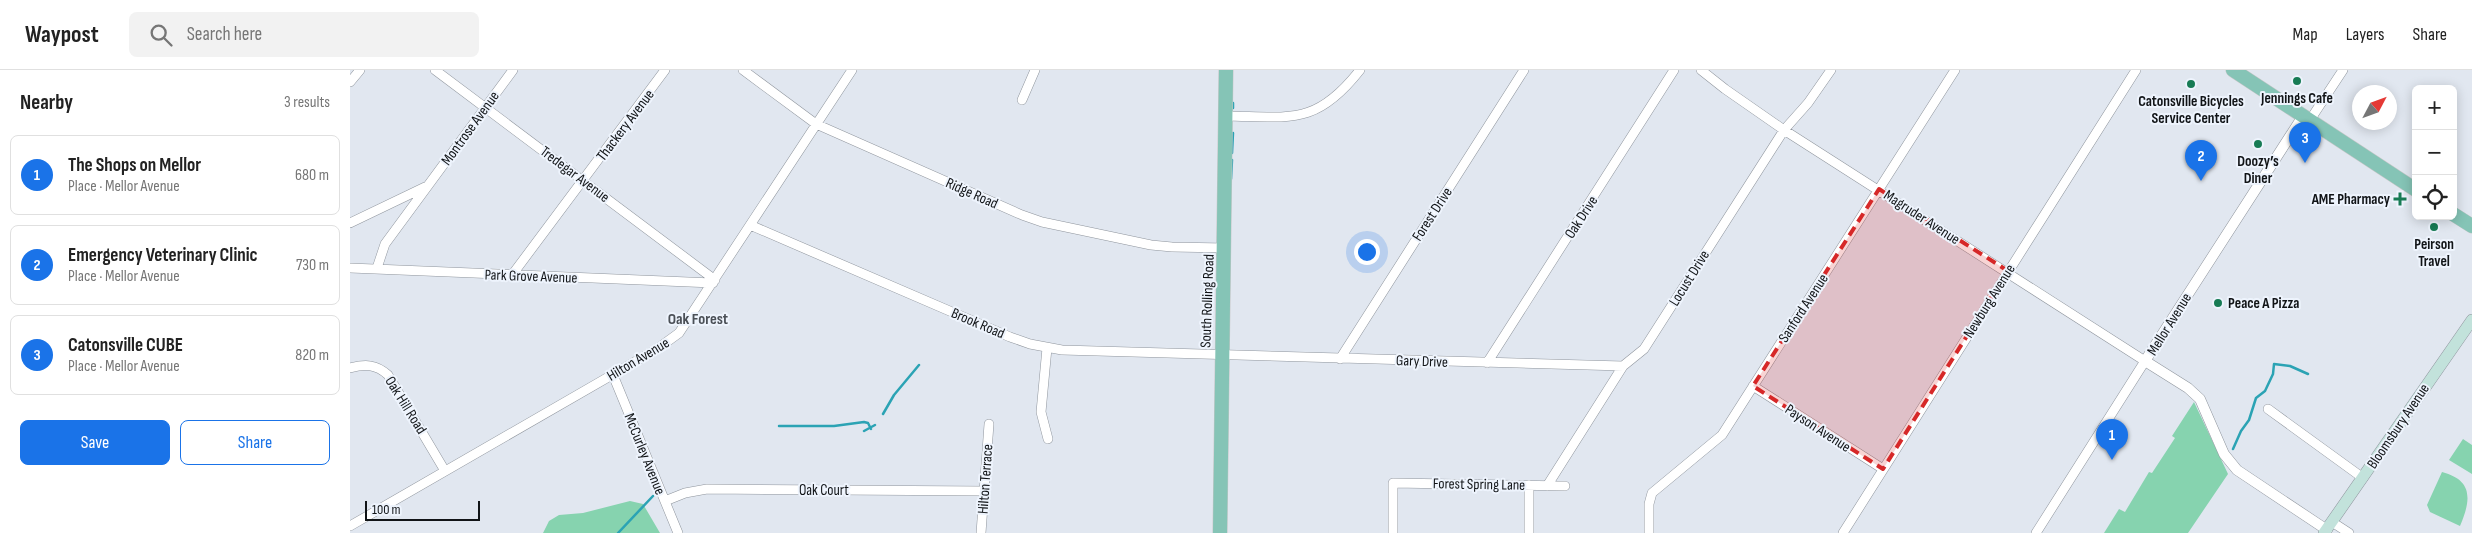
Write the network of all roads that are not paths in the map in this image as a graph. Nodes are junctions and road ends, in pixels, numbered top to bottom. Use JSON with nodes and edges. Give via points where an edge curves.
{"nodes":[{"id":1,"x":360,"y":70,"type":"edge"},
{"id":2,"x":435,"y":70,"type":"edge"},
{"id":3,"x":513,"y":70,"type":"edge"},
{"id":4,"x":665,"y":70,"type":"edge"},
{"id":5,"x":743,"y":70,"type":"edge"},
{"id":6,"x":852,"y":70,"type":"edge"},
{"id":7,"x":1035,"y":70,"type":"edge"},
{"id":8,"x":1226,"y":70,"type":"edge"},
{"id":9,"x":1360,"y":70,"type":"edge"},
{"id":10,"x":1524,"y":70,"type":"edge"},
{"id":11,"x":1674,"y":70,"type":"edge"},
{"id":12,"x":1701,"y":70,"type":"edge"},
{"id":13,"x":1832,"y":70,"type":"edge"},
{"id":14,"x":1954,"y":70,"type":"edge"},
{"id":15,"x":2136,"y":70,"type":"edge"},
{"id":16,"x":2233,"y":70,"type":"edge"},
{"id":17,"x":2343,"y":70,"type":"edge"},
{"id":18,"x":350,"y":82,"type":"edge"},
{"id":19,"x":1022,"y":100,"type":"dead end"},
{"id":20,"x":485,"y":107,"type":"junction"},
{"id":21,"x":1226,"y":116,"type":"junction"},
{"id":22,"x":2306,"y":118,"type":"junction"},
{"id":23,"x":816,"y":124,"type":"junction"},
{"id":24,"x":1784,"y":130,"type":"junction"},
{"id":25,"x":583,"y":180,"type":"junction"},
{"id":26,"x":427,"y":186,"type":"junction"},
{"id":27,"x":2412,"y":187,"type":"edge"},
{"id":28,"x":1879,"y":189,"type":"junction"},
{"id":29,"x":2457,"y":217,"type":"edge"},
{"id":30,"x":350,"y":223,"type":"edge"},
{"id":31,"x":750,"y":225,"type":"junction"},
{"id":32,"x":2472,"y":226,"type":"edge"},
{"id":33,"x":1225,"y":248,"type":"junction"},
{"id":34,"x":350,"y":268,"type":"edge"},
{"id":35,"x":377,"y":268,"type":"junction"},
{"id":36,"x":2008,"y":272,"type":"junction"},
{"id":37,"x":512,"y":275,"type":"junction"},
{"id":38,"x":714,"y":281,"type":"junction"},
{"id":39,"x":2472,"y":320,"type":"edge"},
{"id":40,"x":1047,"y":348,"type":"junction"},
{"id":41,"x":1222,"y":356,"type":"junction"},
{"id":42,"x":1340,"y":359,"type":"junction"},
{"id":43,"x":2146,"y":361,"type":"junction"},
{"id":44,"x":1487,"y":363,"type":"junction"},
{"id":45,"x":1622,"y":366,"type":"junction"},
{"id":46,"x":350,"y":368,"type":"edge"},
{"id":47,"x":613,"y":375,"type":"junction"},
{"id":48,"x":1753,"y":386,"type":"junction"},
{"id":49,"x":2268,"y":408,"type":"dead end"},
{"id":50,"x":989,"y":424,"type":"dead end"},
{"id":51,"x":1048,"y":439,"type":"dead end"},
{"id":52,"x":1883,"y":470,"type":"junction"},
{"id":53,"x":445,"y":471,"type":"junction"},
{"id":54,"x":2363,"y":478,"type":"junction"},
{"id":55,"x":1530,"y":485,"type":"junction"},
{"id":56,"x":1547,"y":486,"type":"junction"},
{"id":57,"x":1566,"y":486,"type":"dead end"},
{"id":58,"x":985,"y":491,"type":"junction"},
{"id":59,"x":665,"y":501,"type":"junction"},
{"id":60,"x":350,"y":526,"type":"edge"},
{"id":61,"x":2328,"y":528,"type":"edge"},
{"id":62,"x":678,"y":533,"type":"edge"},
{"id":63,"x":981,"y":533,"type":"edge"},
{"id":64,"x":1220,"y":533,"type":"edge"},
{"id":65,"x":1393,"y":533,"type":"edge"},
{"id":66,"x":1529,"y":533,"type":"edge"},
{"id":67,"x":1648,"y":533,"type":"edge"},
{"id":68,"x":1843,"y":533,"type":"edge"},
{"id":69,"x":2036,"y":533,"type":"edge"},
{"id":70,"x":2349,"y":533,"type":"edge"}],
"edges":[{"from":1,"to":18,"type":"street"},
{"from":2,"to":20,"type":"street","name":"Tredegar Avenue"},
{"from":3,"to":20,"type":"street","name":"Montrose Avenue"},
{"from":4,"to":25,"type":"street","name":"Thackery Avenue"},
{"from":5,"to":23,"type":"street","name":"Ridge Road"},
{"from":6,"to":23,"type":"street","name":"Hilton Avenue"},
{"from":7,"to":19,"type":"street"},
{"from":8,"to":21,"type":"main road","name":"South Rolling Road"},
{"from":9,"to":21,"type":"street","via":[[1330,103],[1303,115]]},
{"from":10,"to":42,"type":"street","name":"Forest Drive"},
{"from":11,"to":44,"type":"street","name":"Oak Drive"},
{"from":12,"to":24,"type":"street","name":"Magruder Avenue"},
{"from":13,"to":24,"type":"street","name":"Locust Drive"},
{"from":14,"to":28,"type":"street","name":"Sanford Avenue"},
{"from":15,"to":36,"type":"street","name":"Newburg Avenue"},
{"from":16,"to":22,"type":"main road"},
{"from":17,"to":22,"type":"street"},
{"from":20,"to":25,"type":"street","name":"Tredegar Avenue"},
{"from":20,"to":26,"type":"street","name":"Montrose Avenue"},
{"from":21,"to":33,"type":"main road","name":"South Rolling Road"},
{"from":22,"to":27,"type":"main road"},
{"from":22,"to":43,"type":"street","name":"Mellor Avenue"},
{"from":23,"to":31,"type":"street","name":"Hilton Avenue"},
{"from":23,"to":33,"type":"street","name":"Ridge Road","via":[[1042,222],[1172,247]]},
{"from":24,"to":28,"type":"street","name":"Magruder Avenue"},
{"from":24,"to":45,"type":"street","name":"Locust Drive","via":[[1644,349]]},
{"from":25,"to":37,"type":"street","name":"Thackery Avenue"},
{"from":25,"to":38,"type":"street","name":"Tredegar Avenue"},
{"from":26,"to":30,"type":"street","name":"Montrose Avenue"},
{"from":26,"to":35,"type":"street","name":"Montrose Avenue","via":[[385,244]]},
{"from":28,"to":36,"type":"street","name":"Magruder Avenue"},
{"from":28,"to":48,"type":"street","name":"Sanford Avenue"},
{"from":29,"to":32,"type":"main road"},
{"from":31,"to":38,"type":"street","name":"Hilton Avenue"},
{"from":31,"to":40,"type":"street","name":"Brook Road","via":[[1010,337]]},
{"from":33,"to":41,"type":"main road","name":"South Rolling Road"},
{"from":34,"to":35,"type":"street","name":"Park Grove Avenue"},
{"from":35,"to":37,"type":"street","name":"Park Grove Avenue"},
{"from":36,"to":43,"type":"street","name":"Magruder Avenue"},
{"from":36,"to":52,"type":"street","name":"Newburg Avenue"},
{"from":37,"to":38,"type":"street","name":"Park Grove Avenue"},
{"from":38,"to":47,"type":"street","name":"Hilton Avenue","via":[[679,333]]},
{"from":39,"to":54,"type":"main road","name":"Bloomsbury Avenue"},
{"from":40,"to":41,"type":"street","name":"Brook Road"},
{"from":40,"to":51,"type":"street","via":[[1041,412]]},
{"from":41,"to":42,"type":"street","name":"Gary Drive"},
{"from":41,"to":64,"type":"main road","name":"South Rolling Road"},
{"from":42,"to":44,"type":"street","name":"Gary Drive"},
{"from":43,"to":61,"type":"street","via":[[2200,399],[2224,454],[2236,470]]},
{"from":43,"to":69,"type":"street","name":"Mellor Avenue"},
{"from":44,"to":45,"type":"street","name":"Gary Drive"},
{"from":45,"to":56,"type":"street","name":"Locust Drive"},
{"from":46,"to":53,"type":"street","name":"Oak Hill Road","via":[[375,366],[388,375]]},
{"from":47,"to":53,"type":"street","name":"Hilton Avenue"},
{"from":47,"to":59,"type":"street","name":"McCurley Avenue"},
{"from":48,"to":52,"type":"street","name":"Payson Avenue"},
{"from":48,"to":67,"type":"street","name":"Sanford Avenue","via":[[1722,435],[1652,493]]},
{"from":49,"to":54,"type":"street"},
{"from":50,"to":58,"type":"street","name":"Hilton Terrace"},
{"from":52,"to":68,"type":"street","name":"Newburg Avenue"},
{"from":53,"to":60,"type":"street","name":"Hilton Avenue"},
{"from":54,"to":61,"type":"main road","name":"Bloomsbury Avenue"},
{"from":55,"to":56,"type":"street","name":"Forest Spring Lane"},
{"from":55,"to":65,"type":"street","name":"Forest Spring Lane","via":[[1393,483]]},
{"from":55,"to":66,"type":"street"},
{"from":56,"to":57,"type":"street","name":"Forest Spring Lane"},
{"from":58,"to":59,"type":"street","name":"Oak Court","via":[[707,489]]},
{"from":58,"to":63,"type":"street","name":"Hilton Terrace"},
{"from":59,"to":62,"type":"street","name":"McCurley Avenue"},
{"from":61,"to":70,"type":"street"}]}
